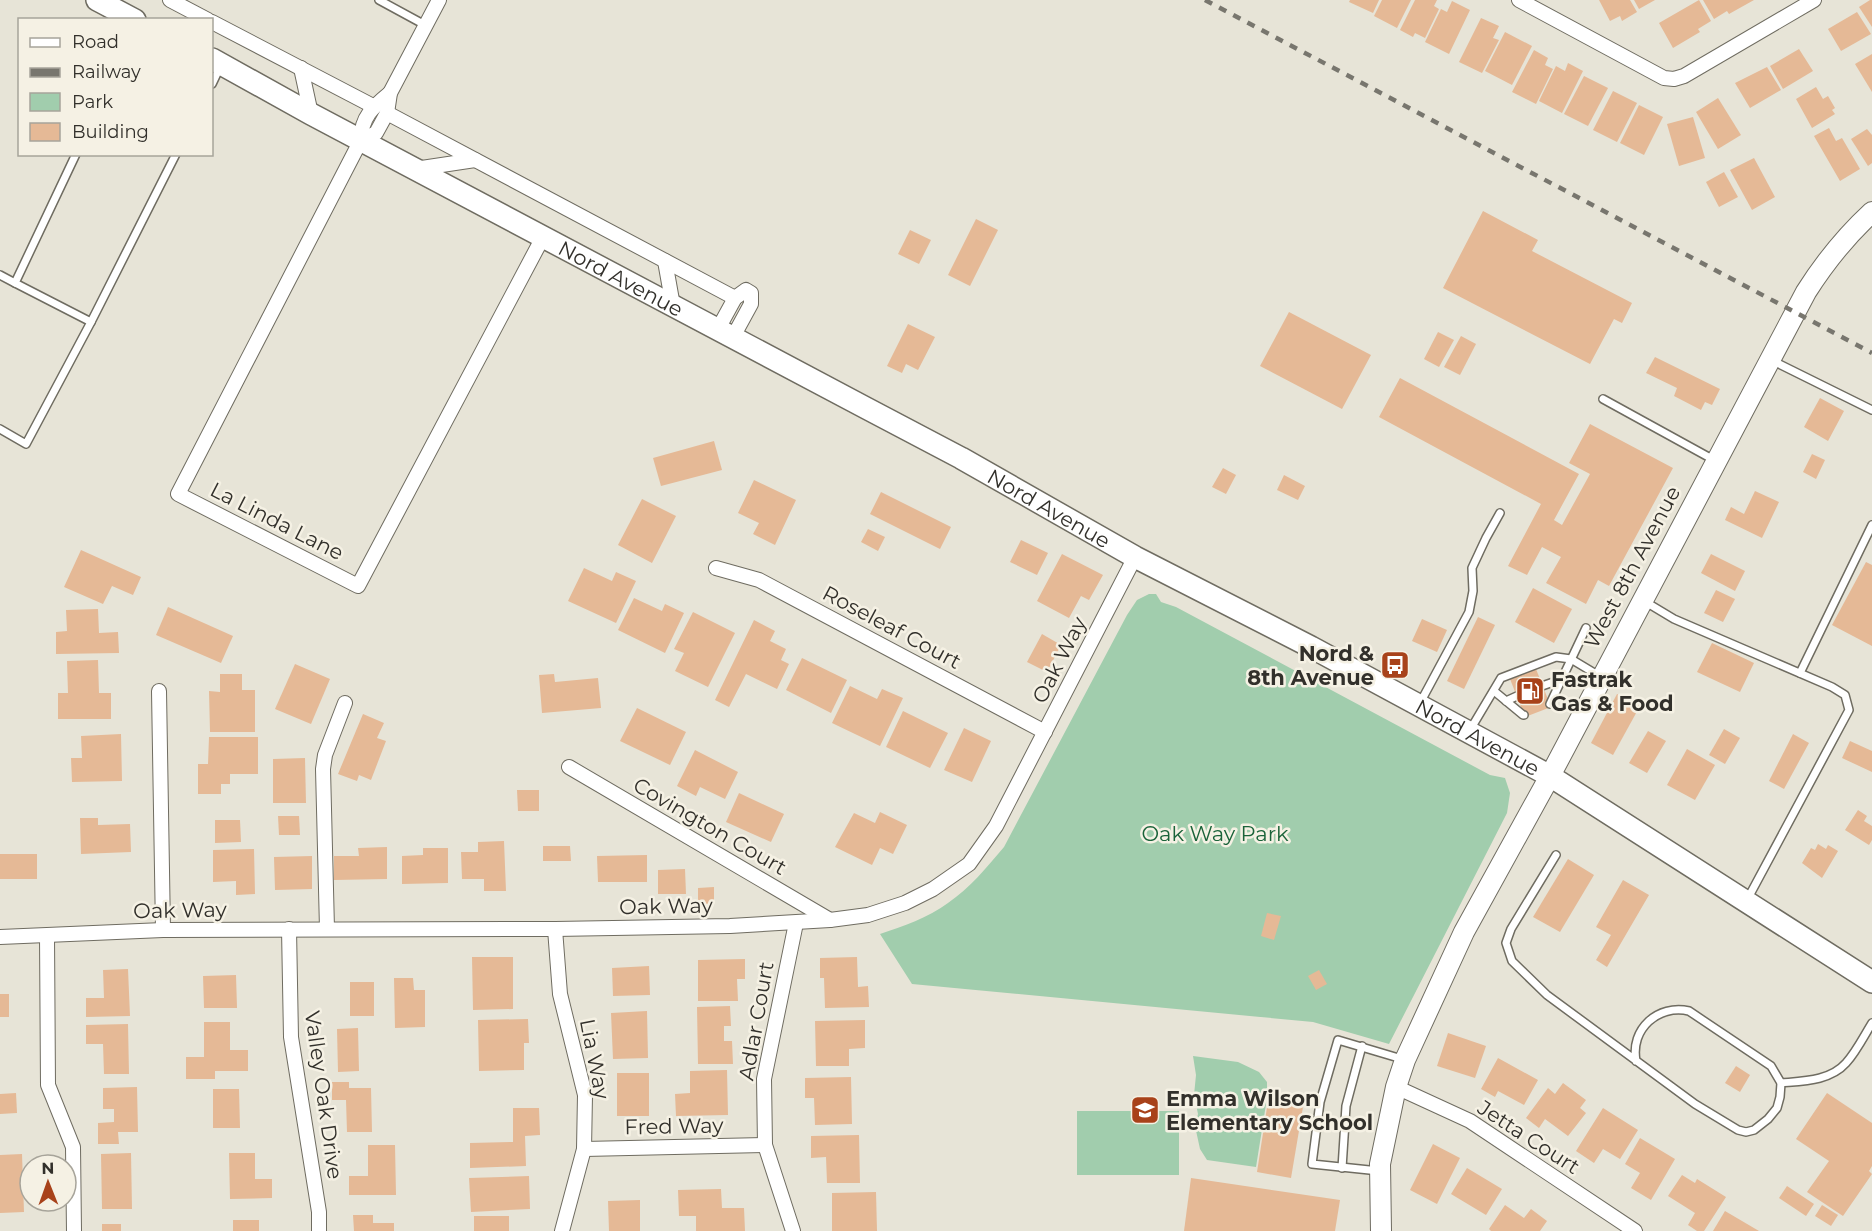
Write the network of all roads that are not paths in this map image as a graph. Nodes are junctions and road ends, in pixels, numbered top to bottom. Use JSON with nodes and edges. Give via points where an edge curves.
{"nodes":[{"id":1,"x":97,"y":0,"type":"edge"},
{"id":2,"x":170,"y":0,"type":"edge"},
{"id":3,"x":379,"y":0,"type":"edge"},
{"id":4,"x":439,"y":0,"type":"edge"},
{"id":5,"x":1519,"y":0,"type":"edge"},
{"id":6,"x":1814,"y":0,"type":"edge"},
{"id":7,"x":131,"y":18,"type":"edge"},
{"id":8,"x":204,"y":18,"type":"edge"},
{"id":9,"x":213,"y":23,"type":"edge"},
{"id":10,"x":425,"y":25,"type":"junction"},
{"id":11,"x":216,"y":62,"type":"edge"},
{"id":12,"x":301,"y":69,"type":"junction"},
{"id":13,"x":213,"y":78,"type":"edge"},
{"id":14,"x":390,"y":93,"type":"junction"},
{"id":15,"x":373,"y":106,"type":"junction"},
{"id":16,"x":387,"y":113,"type":"junction"},
{"id":17,"x":311,"y":114,"type":"junction"},
{"id":18,"x":361,"y":140,"type":"junction"},
{"id":19,"x":75,"y":156,"type":"edge"},
{"id":20,"x":175,"y":156,"type":"edge"},
{"id":21,"x":475,"y":160,"type":"junction"},
{"id":22,"x":415,"y":169,"type":"junction"},
{"id":23,"x":1872,"y":212,"type":"edge"},
{"id":24,"x":543,"y":237,"type":"junction"},
{"id":25,"x":665,"y":261,"type":"junction"},
{"id":26,"x":0,"y":275,"type":"edge"},
{"id":27,"x":15,"y":283,"type":"junction"},
{"id":28,"x":673,"y":306,"type":"junction"},
{"id":29,"x":91,"y":322,"type":"junction"},
{"id":30,"x":726,"y":333,"type":"junction"},
{"id":31,"x":1770,"y":360,"type":"junction"},
{"id":32,"x":1603,"y":399,"type":"dead end"},
{"id":33,"x":1872,"y":410,"type":"edge"},
{"id":34,"x":0,"y":429,"type":"edge"},
{"id":35,"x":1716,"y":461,"type":"junction"},
{"id":36,"x":1500,"y":513,"type":"dead end"},
{"id":37,"x":1872,"y":525,"type":"edge"},
{"id":38,"x":1135,"y":557,"type":"junction"},
{"id":39,"x":716,"y":568,"type":"dead end"},
{"id":40,"x":1642,"y":599,"type":"junction"},
{"id":41,"x":1586,"y":628,"type":"dead end"},
{"id":42,"x":1571,"y":659,"type":"junction"},
{"id":43,"x":1800,"y":673,"type":"junction"},
{"id":44,"x":1601,"y":677,"type":"junction"},
{"id":45,"x":1562,"y":679,"type":"junction"},
{"id":46,"x":1542,"y":686,"type":"dead end"},
{"id":47,"x":159,"y":690,"type":"dead end"},
{"id":48,"x":1494,"y":691,"type":"junction"},
{"id":49,"x":1517,"y":696,"type":"dead end"},
{"id":50,"x":1506,"y":701,"type":"junction"},
{"id":51,"x":345,"y":703,"type":"dead end"},
{"id":52,"x":1550,"y":704,"type":"dead end"},
{"id":53,"x":1418,"y":705,"type":"junction"},
{"id":54,"x":1524,"y":714,"type":"dead end"},
{"id":55,"x":1045,"y":732,"type":"junction"},
{"id":56,"x":1469,"y":732,"type":"junction"},
{"id":57,"x":569,"y":767,"type":"dead end"},
{"id":58,"x":1550,"y":776,"type":"junction"},
{"id":59,"x":1556,"y":855,"type":"dead end"},
{"id":60,"x":1747,"y":901,"type":"junction"},
{"id":61,"x":830,"y":921,"type":"junction"},
{"id":62,"x":796,"y":923,"type":"junction"},
{"id":63,"x":289,"y":929,"type":"junction"},
{"id":64,"x":327,"y":929,"type":"junction"},
{"id":65,"x":555,"y":929,"type":"junction"},
{"id":66,"x":163,"y":930,"type":"junction"},
{"id":67,"x":47,"y":936,"type":"junction"},
{"id":68,"x":0,"y":937,"type":"edge"},
{"id":69,"x":1872,"y":982,"type":"edge"},
{"id":70,"x":1872,"y":1023,"type":"edge"},
{"id":71,"x":1362,"y":1046,"type":"junction"},
{"id":72,"x":1405,"y":1060,"type":"junction"},
{"id":73,"x":1636,"y":1061,"type":"junction"},
{"id":74,"x":1781,"y":1083,"type":"junction"},
{"id":75,"x":1396,"y":1087,"type":"junction"},
{"id":76,"x":765,"y":1145,"type":"junction"},
{"id":77,"x":584,"y":1149,"type":"junction"},
{"id":78,"x":1342,"y":1168,"type":"junction"},
{"id":79,"x":1380,"y":1171,"type":"junction"},
{"id":80,"x":74,"y":1231,"type":"edge"},
{"id":81,"x":319,"y":1231,"type":"edge"},
{"id":82,"x":562,"y":1231,"type":"edge"},
{"id":83,"x":793,"y":1231,"type":"edge"},
{"id":84,"x":1381,"y":1231,"type":"edge"},
{"id":85,"x":1635,"y":1231,"type":"edge"}],
"edges":[{"from":1,"to":7,"type":"main road"},
{"from":2,"to":8,"type":"street"},
{"from":3,"to":10,"type":"lane"},
{"from":4,"to":10,"type":"street"},
{"from":5,"to":6,"type":"street","via":[[1664,78],[1674,79]]},
{"from":9,"to":12,"type":"street"},
{"from":10,"to":14,"type":"street"},
{"from":11,"to":13,"type":"lane"},
{"from":11,"to":17,"type":"main road","name":"Nord Avenue"},
{"from":12,"to":15,"type":"street"},
{"from":12,"to":17,"type":"street"},
{"from":14,"to":15,"type":"street"},
{"from":14,"to":16,"type":"street"},
{"from":15,"to":18,"type":"street","via":[[361,127]]},
{"from":16,"to":18,"type":"street","via":[[376,133]]},
{"from":16,"to":21,"type":"street","name":"Nord Avenue"},
{"from":17,"to":18,"type":"main road","name":"Nord Avenue"},
{"from":18,"to":22,"type":"main road","name":"Nord Avenue"},
{"from":18,"to":24,"type":"street","name":"La Linda Lane","via":[[178,494],[358,586]]},
{"from":19,"to":27,"type":"lane"},
{"from":20,"to":29,"type":"lane"},
{"from":21,"to":22,"type":"street"},
{"from":21,"to":25,"type":"street","name":"Nord Avenue"},
{"from":22,"to":24,"type":"main road","name":"Nord Avenue"},
{"from":23,"to":31,"type":"street","name":"West 8th Avenue","via":[[1818,273]]},
{"from":24,"to":28,"type":"main road","name":"Nord Avenue"},
{"from":25,"to":28,"type":"street"},
{"from":25,"to":30,"type":"street","name":"Nord Avenue","via":[[744,294],[751,304]]},
{"from":26,"to":27,"type":"lane"},
{"from":27,"to":29,"type":"lane"},
{"from":28,"to":30,"type":"main road","name":"Nord Avenue"},
{"from":29,"to":34,"type":"lane","via":[[26,444]]},
{"from":30,"to":38,"type":"main road","name":"Nord Avenue","via":[[961,458]]},
{"from":31,"to":33,"type":"lane"},
{"from":31,"to":35,"type":"street","name":"West 8th Avenue"},
{"from":32,"to":35,"type":"lane"},
{"from":35,"to":40,"type":"street","name":"West 8th Avenue"},
{"from":36,"to":53,"type":"lane","via":[[1472,568],[1473,591],[1468,612]]},
{"from":37,"to":43,"type":"lane"},
{"from":38,"to":53,"type":"main road","name":"Nord Avenue"},
{"from":38,"to":55,"type":"street","name":"Oak Way"},
{"from":39,"to":55,"type":"street","name":"Roseleaf Court","via":[[759,580]]},
{"from":40,"to":43,"type":"lane","via":[[1674,619]]},
{"from":40,"to":44,"type":"street","name":"West 8th Avenue"},
{"from":41,"to":42,"type":"lane"},
{"from":42,"to":44,"type":"lane"},
{"from":42,"to":45,"type":"lane"},
{"from":42,"to":48,"type":"lane","via":[[1556,657],[1502,678]]},
{"from":43,"to":60,"type":"lane","via":[[1845,695],[1850,710]]},
{"from":44,"to":58,"type":"street","name":"West 8th Avenue"},
{"from":45,"to":46,"type":"lane"},
{"from":45,"to":52,"type":"lane"},
{"from":47,"to":66,"type":"street"},
{"from":48,"to":50,"type":"lane"},
{"from":48,"to":56,"type":"lane"},
{"from":49,"to":50,"type":"lane"},
{"from":50,"to":54,"type":"lane"},
{"from":51,"to":64,"type":"street","via":[[324,770]]},
{"from":53,"to":56,"type":"main road","name":"Nord Avenue"},
{"from":55,"to":61,"type":"street","name":"Oak Way","via":[[996,826],[969,864],[946,882],[905,903],[868,915]]},
{"from":56,"to":58,"type":"main road","name":"Nord Avenue"},
{"from":57,"to":61,"type":"street","name":"Covington Court"},
{"from":58,"to":60,"type":"main road","name":"Nord Avenue"},
{"from":58,"to":72,"type":"street","name":"West 8th Avenue","via":[[1464,932]]},
{"from":59,"to":73,"type":"lane","via":[[1511,929],[1506,943],[1512,961],[1547,995]]},
{"from":60,"to":69,"type":"main road","name":"Nord Avenue"},
{"from":61,"to":62,"type":"street","name":"Oak Way"},
{"from":62,"to":65,"type":"street","name":"Oak Way"},
{"from":62,"to":76,"type":"street","name":"Adlar Court","via":[[764,1079]]},
{"from":63,"to":64,"type":"street","name":"Oak Way"},
{"from":63,"to":66,"type":"street","name":"Oak Way"},
{"from":63,"to":81,"type":"street","name":"Valley Oak Drive","via":[[291,1037]]},
{"from":64,"to":65,"type":"street","name":"Oak Way"},
{"from":65,"to":77,"type":"street","name":"Lia Way","via":[[560,994],[585,1095]]},
{"from":66,"to":67,"type":"street","name":"Oak Way"},
{"from":67,"to":68,"type":"street","name":"Oak Way"},
{"from":67,"to":80,"type":"street","via":[[48,1085],[73,1147]]},
{"from":70,"to":74,"type":"lane","via":[[1846,1064],[1827,1076]]},
{"from":71,"to":72,"type":"lane"},
{"from":71,"to":78,"type":"lane","via":[[1346,1106]]},
{"from":71,"to":78,"type":"lane","via":[[1338,1040],[1320,1102],[1312,1164]]},
{"from":72,"to":75,"type":"street","name":"West 8th Avenue"},
{"from":73,"to":74,"type":"lane","via":[[1695,1104],[1746,1132],[1763,1125],[1776,1108]]},
{"from":73,"to":74,"type":"lane","via":[[1635,1043],[1650,1018],[1677,1008],[1689,1011],[1771,1066]]},
{"from":75,"to":79,"type":"street","name":"West 8th Avenue"},
{"from":75,"to":85,"type":"street","name":"Jetta Court","via":[[1470,1121]]},
{"from":76,"to":77,"type":"street","name":"Fred Way"},
{"from":76,"to":83,"type":"street","name":"Adlar Court"},
{"from":77,"to":82,"type":"street","name":"Lia Way"},
{"from":78,"to":79,"type":"lane"},
{"from":79,"to":84,"type":"street","name":"West 8th Avenue"}]}
